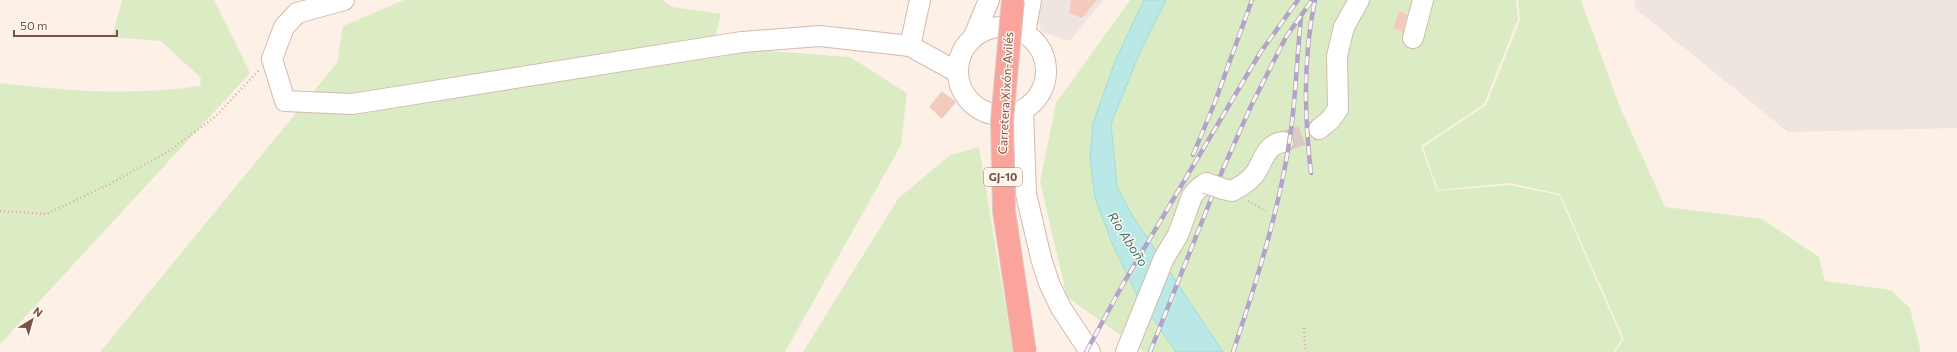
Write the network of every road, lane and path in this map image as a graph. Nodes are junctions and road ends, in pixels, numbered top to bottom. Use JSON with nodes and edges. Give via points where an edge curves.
{"nodes":[{"id":1,"x":344,"y":0,"type":"edge"},
{"id":2,"x":920,"y":0,"type":"edge"},
{"id":3,"x":989,"y":0,"type":"edge"},
{"id":4,"x":1013,"y":0,"type":"edge"},
{"id":5,"x":1031,"y":0,"type":"edge"},
{"id":6,"x":1359,"y":0,"type":"edge"},
{"id":7,"x":1423,"y":0,"type":"edge"},
{"id":8,"x":1025,"y":33,"type":"junction"},
{"id":9,"x":974,"y":36,"type":"junction"},
{"id":10,"x":1413,"y":38,"type":"dead end"},
{"id":11,"x":910,"y":46,"type":"junction"},
{"id":12,"x":272,"y":59,"type":"junction"},
{"id":13,"x":957,"y":72,"type":"junction"},
{"id":14,"x":1023,"y":111,"type":"junction"},
{"id":15,"x":1319,"y":129,"type":"tunnel mouth"},
{"id":16,"x":1282,"y":142,"type":"tunnel mouth"},
{"id":17,"x":0,"y":211,"type":"edge"},
{"id":18,"x":1304,"y":328,"type":"dead end"},
{"id":19,"x":1025,"y":352,"type":"edge"},
{"id":20,"x":1090,"y":352,"type":"edge"},
{"id":21,"x":1126,"y":352,"type":"edge"},
{"id":22,"x":1307,"y":352,"type":"edge"}],
"edges":[{"from":1,"to":12,"type":"street","via":[[297,13],[284,27]]},
{"from":2,"to":11,"type":"street"},
{"from":3,"to":9,"type":"street"},
{"from":4,"to":19,"type":"highway","name":"Carretera Xixón-Avilés","number":"GJ-10","bridge":true,"via":[[1002,121],[1004,211]]},
{"from":5,"to":8,"type":"street"},
{"from":6,"to":15,"type":"street","via":[[1344,27],[1337,56],[1338,109]]},
{"from":7,"to":10,"type":"street"},
{"from":8,"to":9,"type":"street","via":[[1013,27],[999,26],[986,29]]},
{"from":8,"to":14,"type":"street","via":[[1039,45],[1046,63],[1046,82],[1038,99]]},
{"from":9,"to":13,"type":"street","via":[[959,58]]},
{"from":11,"to":12,"type":"street","via":[[820,36],[742,42],[352,104],[285,101]]},
{"from":11,"to":13,"type":"street"},
{"from":12,"to":17,"type":"path","via":[[262,66],[215,117],[169,151],[115,181],[46,214]]},
{"from":13,"to":14,"type":"street","via":[[960,87],[967,100],[979,110],[993,115],[1009,116]]},
{"from":14,"to":20,"type":"street","via":[[1026,194],[1041,258],[1061,308]]},
{"from":16,"to":21,"type":"street","via":[[1276,143],[1264,155],[1254,175],[1244,185],[1232,192],[1215,186],[1198,189],[1192,196],[1178,235],[1164,258]]},
{"from":18,"to":22,"type":"path"}]}
